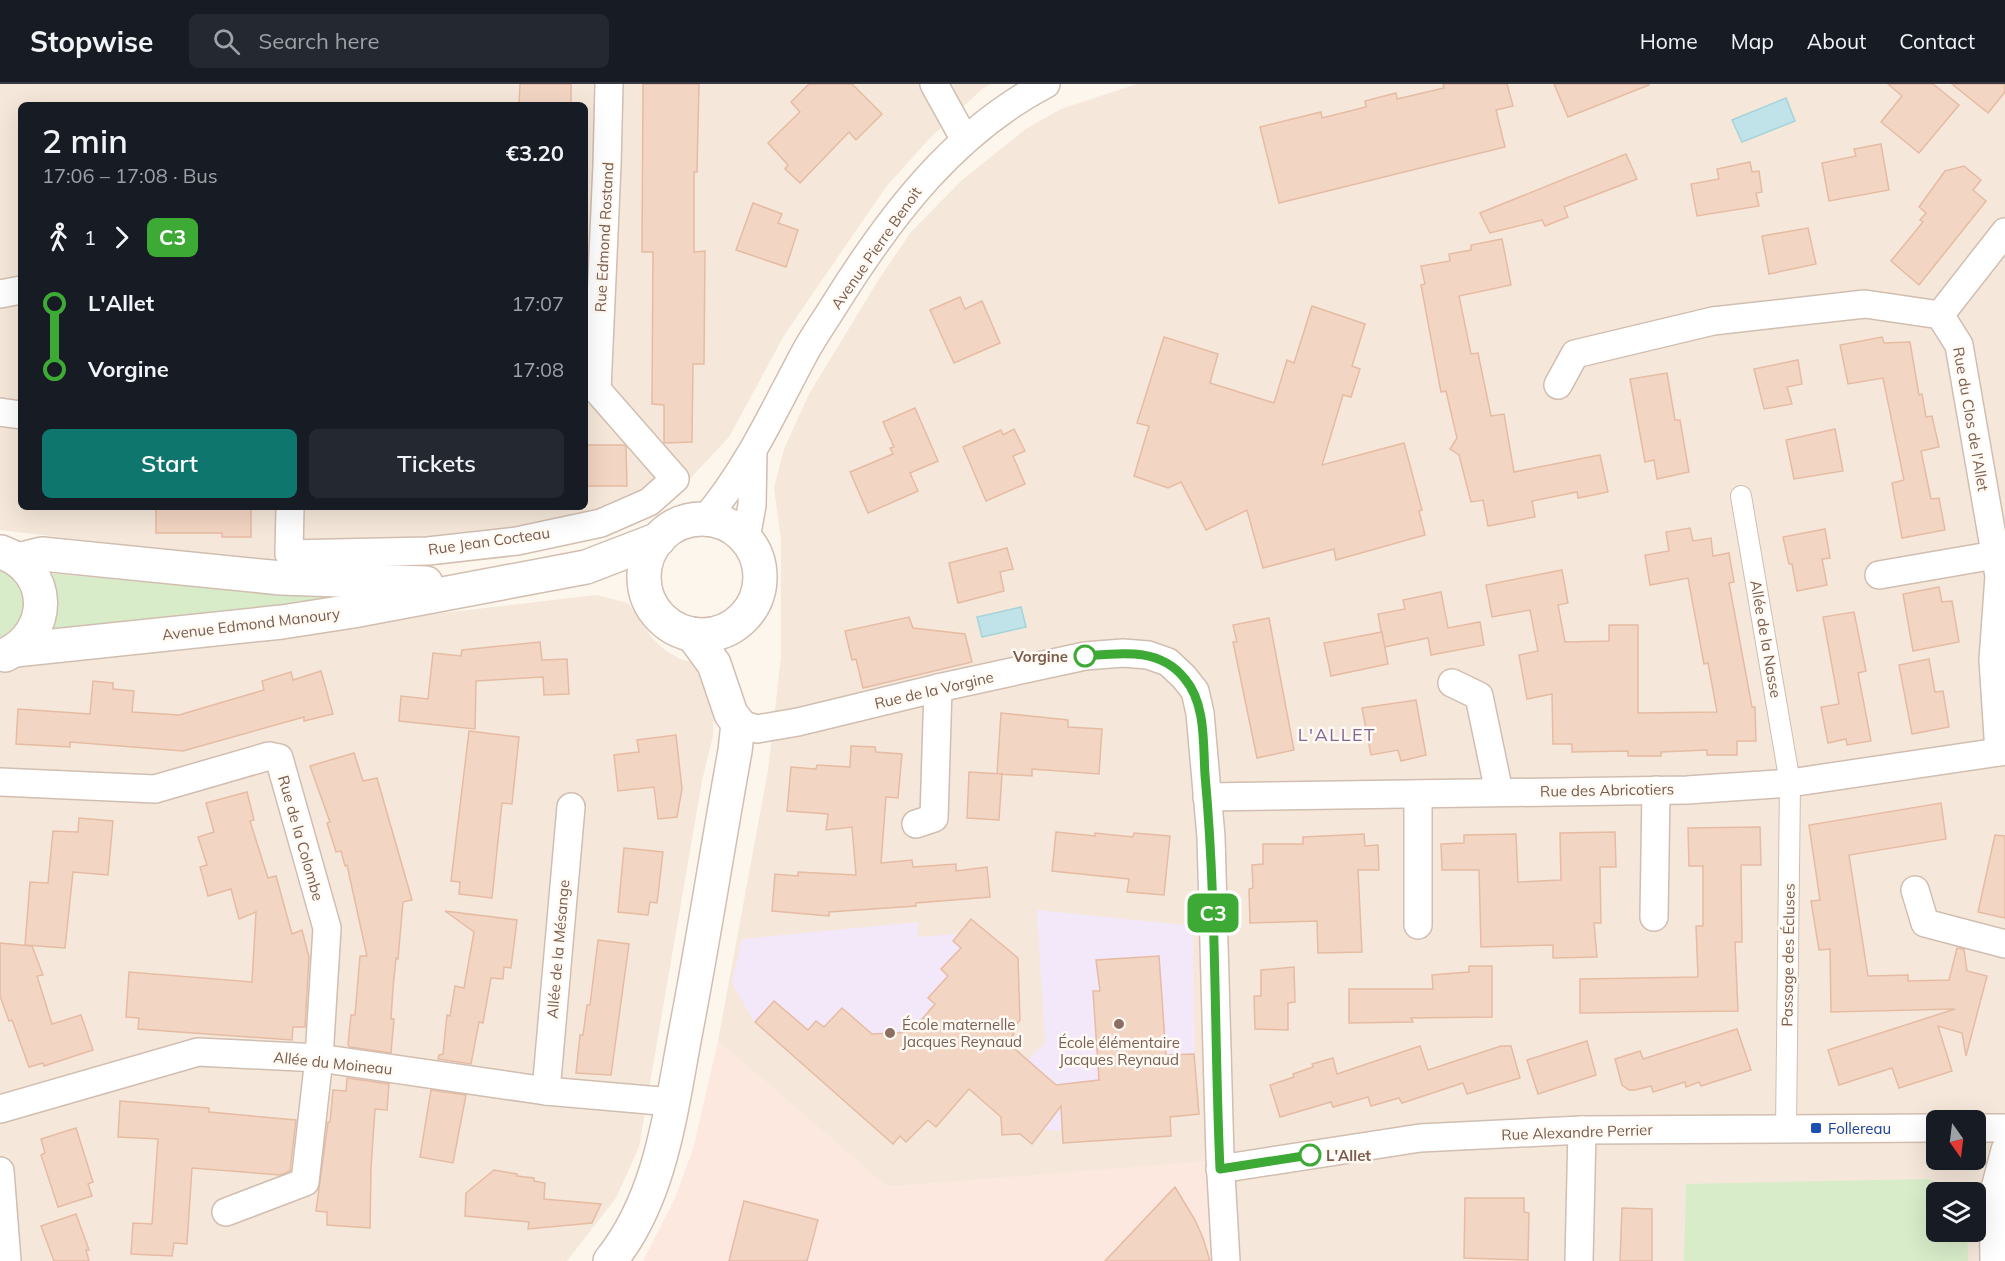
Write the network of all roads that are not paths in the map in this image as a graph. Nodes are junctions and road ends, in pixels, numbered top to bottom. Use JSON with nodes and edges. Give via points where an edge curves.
{"nodes":[{"id":1,"x":609,"y":84,"type":"edge"},
{"id":2,"x":934,"y":84,"type":"edge"},
{"id":3,"x":1046,"y":84,"type":"edge"},
{"id":4,"x":965,"y":140,"type":"junction"},
{"id":5,"x":596,"y":167,"type":"edge"},
{"id":6,"x":2005,"y":232,"type":"edge"},
{"id":7,"x":18,"y":291,"type":"edge"},
{"id":8,"x":0,"y":294,"type":"edge"},
{"id":9,"x":1940,"y":315,"type":"junction"},
{"id":10,"x":1558,"y":385,"type":"dead end"},
{"id":11,"x":591,"y":392,"type":"edge"},
{"id":12,"x":0,"y":412,"type":"edge"},
{"id":13,"x":18,"y":415,"type":"edge"},
{"id":14,"x":753,"y":453,"type":"junction"},
{"id":15,"x":1741,"y":496,"type":"dead end"},
{"id":16,"x":290,"y":510,"type":"edge"},
{"id":17,"x":705,"y":519,"type":"junction"},
{"id":18,"x":659,"y":539,"type":"junction"},
{"id":19,"x":746,"y":539,"type":"junction"},
{"id":20,"x":1995,"y":555,"type":"junction"},
{"id":21,"x":9,"y":556,"type":"edge"},
{"id":22,"x":586,"y":567,"type":"junction"},
{"id":23,"x":1879,"y":575,"type":"dead end"},
{"id":24,"x":484,"y":585,"type":"junction"},
{"id":25,"x":646,"y":591,"type":"junction"},
{"id":26,"x":739,"y":623,"type":"junction"},
{"id":27,"x":692,"y":634,"type":"junction"},
{"id":28,"x":8,"y":653,"type":"edge"},
{"id":29,"x":722,"y":683,"type":"junction"},
{"id":30,"x":1452,"y":683,"type":"dead end"},
{"id":31,"x":938,"y":688,"type":"junction"},
{"id":32,"x":738,"y":723,"type":"junction"},
{"id":33,"x":2002,"y":752,"type":"edge"},
{"id":34,"x":0,"y":782,"type":"edge"},
{"id":35,"x":1790,"y":783,"type":"junction"},
{"id":36,"x":1656,"y":790,"type":"junction"},
{"id":37,"x":1499,"y":792,"type":"junction"},
{"id":38,"x":1418,"y":794,"type":"junction"},
{"id":39,"x":1208,"y":797,"type":"junction"},
{"id":40,"x":571,"y":807,"type":"dead end"},
{"id":41,"x":915,"y":824,"type":"dead end"},
{"id":42,"x":1915,"y":890,"type":"dead end"},
{"id":43,"x":1654,"y":917,"type":"dead end"},
{"id":44,"x":1418,"y":925,"type":"dead end"},
{"id":45,"x":2005,"y":944,"type":"edge"},
{"id":46,"x":319,"y":1058,"type":"junction"},
{"id":47,"x":546,"y":1091,"type":"junction"},
{"id":48,"x":672,"y":1102,"type":"junction"},
{"id":49,"x":0,"y":1109,"type":"edge"},
{"id":50,"x":1786,"y":1128,"type":"junction"},
{"id":51,"x":1926,"y":1128,"type":"edge"},
{"id":52,"x":1986,"y":1128,"type":"edge"},
{"id":53,"x":2005,"y":1128,"type":"edge"},
{"id":54,"x":1582,"y":1130,"type":"junction"},
{"id":55,"x":2005,"y":1150,"type":"edge"},
{"id":56,"x":1220,"y":1169,"type":"junction"},
{"id":57,"x":0,"y":1171,"type":"edge"},
{"id":58,"x":226,"y":1212,"type":"dead end"},
{"id":59,"x":4,"y":1259,"type":"edge"},
{"id":60,"x":610,"y":1261,"type":"edge"},
{"id":61,"x":1226,"y":1261,"type":"edge"},
{"id":62,"x":1579,"y":1261,"type":"edge"},
{"id":63,"x":1994,"y":1261,"type":"edge"}],
"edges":[{"from":1,"to":5,"type":"street","name":"Rue Edmond Rostand"},
{"from":2,"to":4,"type":"street"},
{"from":3,"to":4,"type":"street","name":"Avenue Pierre Benoit","via":[[1018,98]]},
{"from":4,"to":14,"type":"street","name":"Avenue Pierre Benoit","via":[[908,200],[858,268],[804,353]]},
{"from":5,"to":11,"type":"street","name":"Rue Edmond Rostand"},
{"from":6,"to":9,"type":"street"},
{"from":7,"to":8,"type":"street"},
{"from":9,"to":10,"type":"street","via":[[1865,304],[1713,321],[1575,354]]},
{"from":9,"to":20,"type":"street","name":"Rue du Clos de l'Allet","via":[[1959,345]]},
{"from":11,"to":16,"type":"street","name":"Rue Jean Cocteau","via":[[675,479],[649,502],[601,522],[517,541],[428,551],[289,554]]},
{"from":12,"to":13,"type":"street"},
{"from":14,"to":17,"type":"street","name":"Avenue Pierre Benoit"},
{"from":14,"to":19,"type":"street","name":"Avenue Pierre Benoit","via":[[752,505]]},
{"from":15,"to":35,"type":"street","name":"Allée de la Nasse"},
{"from":17,"to":18,"type":"street","via":[[688,521]]},
{"from":17,"to":19,"type":"street","via":[[720,522]]},
{"from":18,"to":22,"type":"street","name":"Avenue Edmond Manoury"},
{"from":18,"to":25,"type":"street","via":[[649,555]]},
{"from":19,"to":26,"type":"street","via":[[756,555],[760,582],[751,609]]},
{"from":20,"to":23,"type":"street"},
{"from":20,"to":33,"type":"street","name":"Rue du Clos de l'Allet","via":[[1999,576],[1993,660]]},
{"from":21,"to":24,"type":"street","name":"Avenue Edmond Manoury","via":[[42,554],[281,578]]},
{"from":21,"to":28,"type":"street","via":[[29,570],[37,583],[40,613],[27,640]]},
{"from":22,"to":24,"type":"street","name":"Avenue Edmond Manoury"},
{"from":22,"to":25,"type":"street","name":"Avenue Edmond Manoury","via":[[635,583]]},
{"from":24,"to":28,"type":"street","name":"Avenue Edmond Manoury","via":[[282,622]]},
{"from":25,"to":27,"type":"street","via":[[662,619]]},
{"from":26,"to":27,"type":"street","via":[[708,635]]},
{"from":26,"to":29,"type":"street"},
{"from":27,"to":29,"type":"street","via":[[714,663]]},
{"from":29,"to":32,"type":"street","via":[[731,714]]},
{"from":30,"to":37,"type":"street","via":[[1479,696]]},
{"from":31,"to":32,"type":"street","name":"Rue de la Vorgine","via":[[788,724],[757,729]]},
{"from":31,"to":39,"type":"street","name":"Rue de la Vorgine","via":[[1085,656],[1140,654],[1168,662],[1195,692]]},
{"from":31,"to":41,"type":"street","via":[[934,818]]},
{"from":32,"to":48,"type":"street","via":[[703,944]]},
{"from":33,"to":35,"type":"street","name":"Rue des Abricotiers"},
{"from":34,"to":46,"type":"street","name":"Rue de la Colombe","via":[[155,789],[269,756],[279,758],[327,928]]},
{"from":35,"to":36,"type":"street","name":"Rue des Abricotiers"},
{"from":35,"to":50,"type":"street","name":"Passage des Écluses"},
{"from":36,"to":37,"type":"street","name":"Rue des Abricotiers"},
{"from":36,"to":43,"type":"street"},
{"from":37,"to":38,"type":"street","name":"Rue des Abricotiers"},
{"from":38,"to":39,"type":"street","name":"Rue des Abricotiers"},
{"from":38,"to":44,"type":"street"},
{"from":39,"to":56,"type":"street","name":"Rue de la Vorgine"},
{"from":40,"to":47,"type":"street","name":"Allée de la Mésange"},
{"from":42,"to":45,"type":"street","via":[[1925,923]]},
{"from":46,"to":47,"type":"street","name":"Allée du Moineau"},
{"from":46,"to":49,"type":"street","name":"Allée du Moineau","via":[[198,1052]]},
{"from":46,"to":58,"type":"street","via":[[305,1182]]},
{"from":47,"to":48,"type":"street","name":"Allée du Moineau"},
{"from":48,"to":60,"type":"street","via":[[654,1179],[640,1212]]},
{"from":50,"to":51,"type":"street","name":"Rue Alexandre Perrier"},
{"from":50,"to":54,"type":"street","name":"Rue Alexandre Perrier"},
{"from":52,"to":53,"type":"street"},
{"from":54,"to":56,"type":"street","name":"Rue Alexandre Perrier","via":[[1420,1138]]},
{"from":54,"to":62,"type":"street"},
{"from":55,"to":63,"type":"street","via":[[1994,1196]]},
{"from":56,"to":61,"type":"street","name":"Rue de la Vorgine"},
{"from":57,"to":59,"type":"street"}]}
